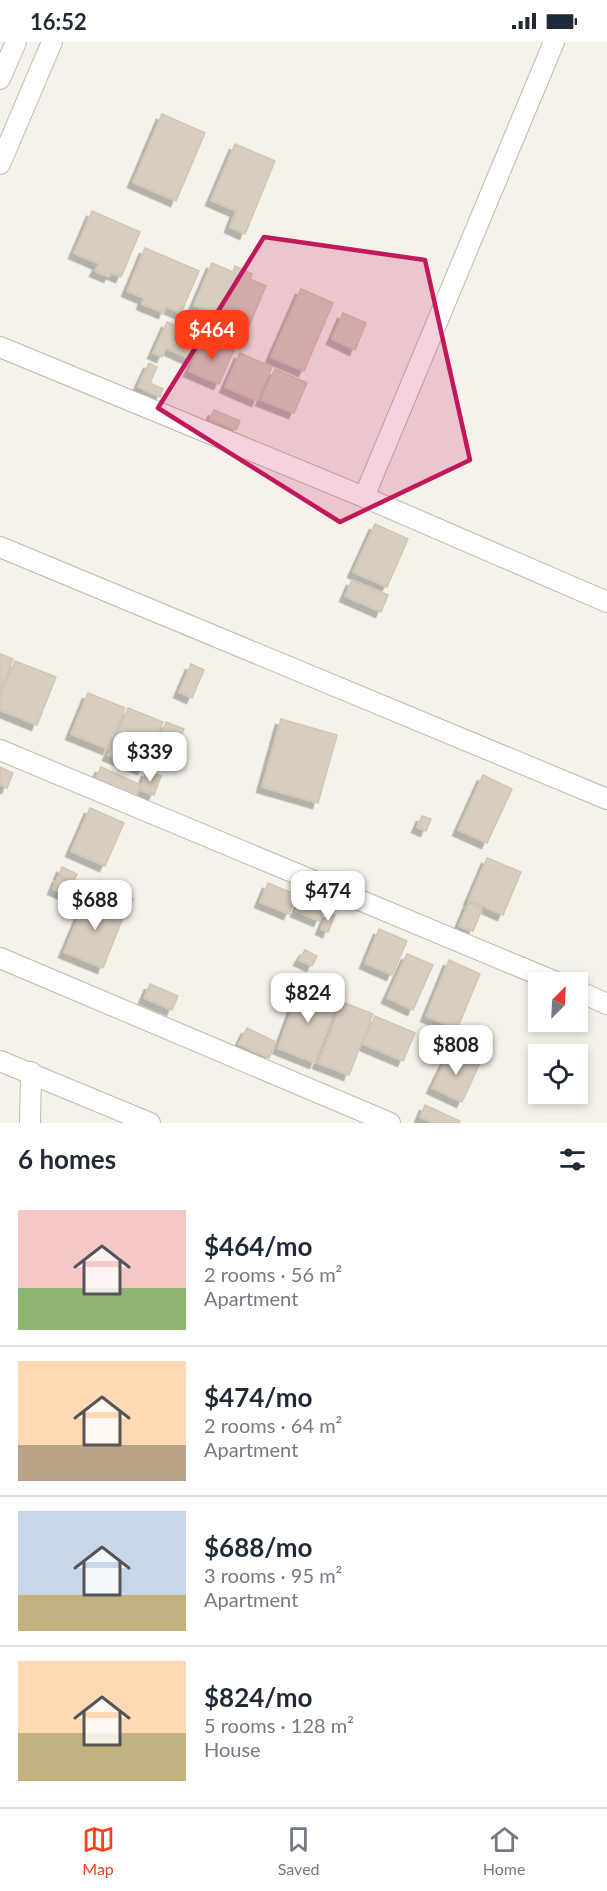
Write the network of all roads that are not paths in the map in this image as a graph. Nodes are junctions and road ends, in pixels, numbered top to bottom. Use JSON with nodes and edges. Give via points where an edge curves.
{"nodes":[{"id":1,"x":16,"y":42,"type":"edge"},
{"id":2,"x":52,"y":42,"type":"edge"},
{"id":3,"x":554,"y":42,"type":"edge"},
{"id":4,"x":0,"y":79,"type":"edge"},
{"id":5,"x":0,"y":164,"type":"edge"},
{"id":6,"x":0,"y":347,"type":"edge"},
{"id":7,"x":364,"y":497,"type":"junction"},
{"id":8,"x":0,"y":547,"type":"edge"},
{"id":9,"x":607,"y":602,"type":"edge"},
{"id":10,"x":0,"y":750,"type":"edge"},
{"id":11,"x":607,"y":798,"type":"edge"},
{"id":12,"x":0,"y":958,"type":"edge"},
{"id":13,"x":532,"y":972,"type":"edge"},
{"id":14,"x":588,"y":996,"type":"edge"},
{"id":15,"x":607,"y":1004,"type":"edge"},
{"id":16,"x":0,"y":1061,"type":"edge"},
{"id":17,"x":32,"y":1072,"type":"junction"},
{"id":18,"x":30,"y":1123,"type":"edge"},
{"id":19,"x":150,"y":1123,"type":"edge"},
{"id":20,"x":390,"y":1123,"type":"edge"}],
"edges":[{"from":1,"to":4,"type":"street"},
{"from":2,"to":5,"type":"street"},
{"from":3,"to":7,"type":"street"},
{"from":6,"to":7,"type":"street"},
{"from":7,"to":9,"type":"street"},
{"from":8,"to":11,"type":"street"},
{"from":10,"to":13,"type":"street"},
{"from":12,"to":20,"type":"street"},
{"from":14,"to":15,"type":"street"},
{"from":16,"to":17,"type":"street"},
{"from":17,"to":18,"type":"street"},
{"from":17,"to":19,"type":"street"}]}
